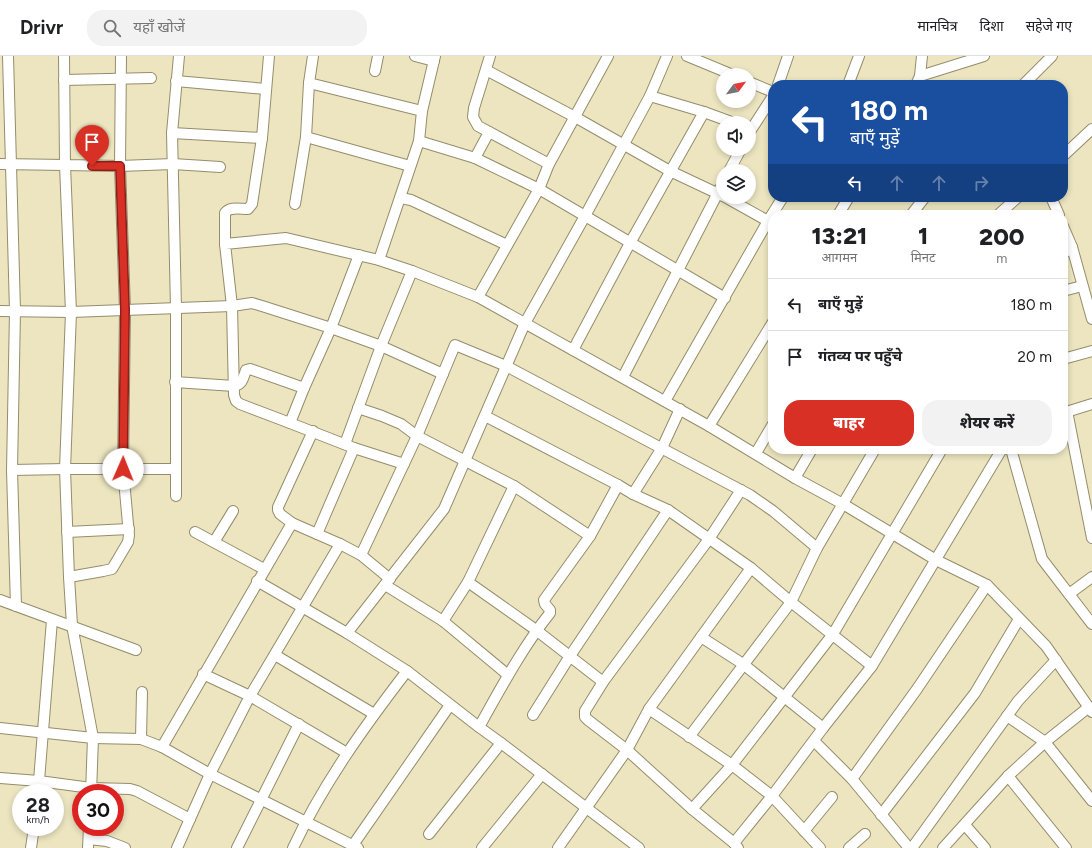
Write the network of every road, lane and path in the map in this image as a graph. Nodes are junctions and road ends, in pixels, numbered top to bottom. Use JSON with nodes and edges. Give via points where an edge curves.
{"nodes":[{"id":1,"x":8,"y":56,"type":"edge"},
{"id":2,"x":64,"y":56,"type":"edge"},
{"id":3,"x":121,"y":56,"type":"edge"},
{"id":4,"x":179,"y":56,"type":"edge"},
{"id":5,"x":268,"y":56,"type":"edge"},
{"id":6,"x":313,"y":56,"type":"edge"},
{"id":7,"x":378,"y":56,"type":"edge"},
{"id":8,"x":414,"y":56,"type":"edge"},
{"id":9,"x":490,"y":56,"type":"edge"},
{"id":10,"x":608,"y":56,"type":"edge"},
{"id":11,"x":667,"y":56,"type":"edge"},
{"id":12,"x":687,"y":56,"type":"edge"},
{"id":13,"x":788,"y":56,"type":"edge"},
{"id":14,"x":859,"y":56,"type":"edge"},
{"id":15,"x":922,"y":56,"type":"edge"},
{"id":16,"x":984,"y":56,"type":"edge"},
{"id":17,"x":1052,"y":56,"type":"edge"},
{"id":18,"x":435,"y":59,"type":"edge"},
{"id":19,"x":716,"y":68,"type":"edge"},
{"id":20,"x":486,"y":70,"type":"junction"},
{"id":21,"x":376,"y":72,"type":"dead end"},
{"id":22,"x":151,"y":78,"type":"dead end"},
{"id":23,"x":120,"y":79,"type":"junction"},
{"id":24,"x":64,"y":80,"type":"junction"},
{"id":25,"x":780,"y":80,"type":"edge"},
{"id":26,"x":850,"y":80,"type":"edge"},
{"id":27,"x":918,"y":80,"type":"edge"},
{"id":28,"x":921,"y":80,"type":"edge"},
{"id":29,"x":1029,"y":80,"type":"edge"},
{"id":30,"x":176,"y":81,"type":"junction"},
{"id":31,"x":309,"y":83,"type":"junction"},
{"id":32,"x":756,"y":85,"type":"edge"},
{"id":33,"x":266,"y":89,"type":"junction"},
{"id":34,"x":768,"y":90,"type":"edge"},
{"id":35,"x":650,"y":96,"type":"junction"},
{"id":36,"x":768,"y":103,"type":"edge"},
{"id":37,"x":422,"y":111,"type":"junction"},
{"id":38,"x":704,"y":112,"type":"junction"},
{"id":39,"x":716,"y":116,"type":"edge"},
{"id":40,"x":575,"y":117,"type":"junction"},
{"id":41,"x":756,"y":121,"type":"edge"},
{"id":42,"x":1092,"y":129,"type":"edge"},
{"id":43,"x":489,"y":132,"type":"junction"},
{"id":44,"x":172,"y":133,"type":"junction"},
{"id":45,"x":306,"y":137,"type":"junction"},
{"id":46,"x":262,"y":138,"type":"junction"},
{"id":47,"x":419,"y":141,"type":"junction"},
{"id":48,"x":623,"y":145,"type":"junction"},
{"id":49,"x":1068,"y":151,"type":"edge"},
{"id":50,"x":475,"y":158,"type":"junction"},
{"id":51,"x":0,"y":164,"type":"edge"},
{"id":52,"x":11,"y":164,"type":"junction"},
{"id":53,"x":173,"y":164,"type":"junction"},
{"id":54,"x":549,"y":164,"type":"junction"},
{"id":55,"x":65,"y":165,"type":"junction"},
{"id":56,"x":120,"y":166,"type":"junction"},
{"id":57,"x":410,"y":166,"type":"junction"},
{"id":58,"x":220,"y":167,"type":"dead end"},
{"id":59,"x":670,"y":171,"type":"junction"},
{"id":60,"x":539,"y":189,"type":"junction"},
{"id":61,"x":716,"y":192,"type":"edge"},
{"id":62,"x":400,"y":198,"type":"junction"},
{"id":63,"x":921,"y":202,"type":"edge"},
{"id":64,"x":1012,"y":202,"type":"edge"},
{"id":65,"x":295,"y":204,"type":"dead end"},
{"id":66,"x":717,"y":204,"type":"edge"},
{"id":67,"x":739,"y":204,"type":"edge"},
{"id":68,"x":915,"y":210,"type":"edge"},
{"id":69,"x":1004,"y":210,"type":"edge"},
{"id":70,"x":585,"y":216,"type":"junction"},
{"id":71,"x":768,"y":220,"type":"edge"},
{"id":72,"x":768,"y":224,"type":"edge"},
{"id":73,"x":1068,"y":238,"type":"edge"},
{"id":74,"x":630,"y":243,"type":"junction"},
{"id":75,"x":225,"y":244,"type":"junction"},
{"id":76,"x":507,"y":245,"type":"junction"},
{"id":77,"x":1072,"y":247,"type":"junction"},
{"id":78,"x":1068,"y":250,"type":"edge"},
{"id":79,"x":359,"y":255,"type":"junction"},
{"id":80,"x":379,"y":260,"type":"junction"},
{"id":81,"x":412,"y":270,"type":"junction"},
{"id":82,"x":678,"y":271,"type":"junction"},
{"id":83,"x":1082,"y":286,"type":"junction"},
{"id":84,"x":1068,"y":290,"type":"edge"},
{"id":85,"x":478,"y":297,"type":"junction"},
{"id":86,"x":725,"y":298,"type":"junction"},
{"id":87,"x":232,"y":306,"type":"junction"},
{"id":88,"x":176,"y":308,"type":"junction"},
{"id":89,"x":125,"y":310,"type":"junction"},
{"id":90,"x":0,"y":311,"type":"edge"},
{"id":91,"x":15,"y":311,"type":"junction"},
{"id":92,"x":71,"y":312,"type":"junction"},
{"id":93,"x":1092,"y":319,"type":"edge"},
{"id":94,"x":525,"y":323,"type":"junction"},
{"id":95,"x":331,"y":328,"type":"junction"},
{"id":96,"x":768,"y":330,"type":"edge"},
{"id":97,"x":381,"y":346,"type":"junction"},
{"id":98,"x":573,"y":350,"type":"junction"},
{"id":99,"x":1092,"y":351,"type":"edge"},
{"id":100,"x":1068,"y":358,"type":"edge"},
{"id":101,"x":506,"y":366,"type":"junction"},
{"id":102,"x":443,"y":374,"type":"junction"},
{"id":103,"x":622,"y":377,"type":"junction"},
{"id":104,"x":175,"y":382,"type":"junction"},
{"id":105,"x":234,"y":386,"type":"junction"},
{"id":106,"x":304,"y":388,"type":"junction"},
{"id":107,"x":665,"y":401,"type":"junction"},
{"id":108,"x":1092,"y":404,"type":"edge"},
{"id":109,"x":358,"y":408,"type":"junction"},
{"id":110,"x":680,"y":409,"type":"junction"},
{"id":111,"x":1068,"y":411,"type":"edge"},
{"id":112,"x":485,"y":416,"type":"junction"},
{"id":113,"x":290,"y":423,"type":"junction"},
{"id":114,"x":710,"y":426,"type":"junction"},
{"id":115,"x":1068,"y":426,"type":"edge"},
{"id":116,"x":313,"y":431,"type":"junction"},
{"id":117,"x":768,"y":433,"type":"edge"},
{"id":118,"x":417,"y":436,"type":"junction"},
{"id":119,"x":350,"y":446,"type":"junction"},
{"id":120,"x":662,"y":448,"type":"junction"},
{"id":121,"x":756,"y":453,"type":"junction"},
{"id":122,"x":809,"y":454,"type":"edge"},
{"id":123,"x":872,"y":454,"type":"edge"},
{"id":124,"x":939,"y":454,"type":"edge"},
{"id":125,"x":999,"y":454,"type":"edge"},
{"id":126,"x":1012,"y":454,"type":"edge"},
{"id":127,"x":465,"y":461,"type":"junction"},
{"id":128,"x":404,"y":464,"type":"junction"},
{"id":129,"x":65,"y":469,"type":"junction"},
{"id":130,"x":123,"y":469,"type":"junction"},
{"id":131,"x":176,"y":469,"type":"junction"},
{"id":132,"x":12,"y":470,"type":"junction"},
{"id":133,"x":795,"y":478,"type":"junction"},
{"id":134,"x":618,"y":485,"type":"junction"},
{"id":135,"x":514,"y":486,"type":"junction"},
{"id":136,"x":741,"y":490,"type":"junction"},
{"id":137,"x":633,"y":494,"type":"junction"},
{"id":138,"x":176,"y":496,"type":"dead end"},
{"id":139,"x":843,"y":504,"type":"junction"},
{"id":140,"x":668,"y":510,"type":"junction"},
{"id":141,"x":233,"y":511,"type":"dead end"},
{"id":142,"x":292,"y":523,"type":"junction"},
{"id":143,"x":129,"y":529,"type":"junction"},
{"id":144,"x":67,"y":532,"type":"junction"},
{"id":145,"x":195,"y":532,"type":"dead end"},
{"id":146,"x":317,"y":534,"type":"junction"},
{"id":147,"x":892,"y":534,"type":"junction"},
{"id":148,"x":590,"y":536,"type":"junction"},
{"id":149,"x":1092,"y":538,"type":"edge"},
{"id":150,"x":709,"y":540,"type":"junction"},
{"id":151,"x":214,"y":542,"type":"junction"},
{"id":152,"x":340,"y":544,"type":"junction"},
{"id":153,"x":817,"y":548,"type":"junction"},
{"id":154,"x":361,"y":555,"type":"junction"},
{"id":155,"x":936,"y":560,"type":"junction"},
{"id":156,"x":751,"y":568,"type":"junction"},
{"id":157,"x":264,"y":569,"type":"junction"},
{"id":158,"x":69,"y":577,"type":"junction"},
{"id":159,"x":1092,"y":577,"type":"edge"},
{"id":160,"x":258,"y":581,"type":"junction"},
{"id":161,"x":388,"y":582,"type":"junction"},
{"id":162,"x":468,"y":582,"type":"junction"},
{"id":163,"x":987,"y":585,"type":"junction"},
{"id":164,"x":1069,"y":594,"type":"junction"},
{"id":165,"x":0,"y":600,"type":"edge"},
{"id":166,"x":791,"y":602,"type":"junction"},
{"id":167,"x":16,"y":606,"type":"junction"},
{"id":168,"x":303,"y":607,"type":"junction"},
{"id":169,"x":1020,"y":619,"type":"junction"},
{"id":170,"x":52,"y":620,"type":"junction"},
{"id":171,"x":444,"y":621,"type":"junction"},
{"id":172,"x":1092,"y":624,"type":"edge"},
{"id":173,"x":72,"y":625,"type":"junction"},
{"id":174,"x":536,"y":630,"type":"junction"},
{"id":175,"x":347,"y":633,"type":"junction"},
{"id":176,"x":833,"y":634,"type":"junction"},
{"id":177,"x":701,"y":637,"type":"junction"},
{"id":178,"x":136,"y":650,"type":"dead end"},
{"id":179,"x":275,"y":655,"type":"junction"},
{"id":180,"x":570,"y":656,"type":"junction"},
{"id":181,"x":1056,"y":660,"type":"junction"},
{"id":182,"x":743,"y":664,"type":"junction"},
{"id":183,"x":872,"y":666,"type":"junction"},
{"id":184,"x":407,"y":671,"type":"junction"},
{"id":185,"x":203,"y":674,"type":"junction"},
{"id":186,"x":508,"y":675,"type":"junction"},
{"id":187,"x":603,"y":682,"type":"junction"},
{"id":188,"x":142,"y":692,"type":"dead end"},
{"id":189,"x":250,"y":696,"type":"junction"},
{"id":190,"x":784,"y":698,"type":"junction"},
{"id":191,"x":450,"y":705,"type":"junction"},
{"id":192,"x":649,"y":709,"type":"junction"},
{"id":193,"x":1090,"y":710,"type":"edge"},
{"id":194,"x":374,"y":714,"type":"junction"},
{"id":195,"x":533,"y":715,"type":"dead end"},
{"id":196,"x":1007,"y":716,"type":"junction"},
{"id":197,"x":299,"y":724,"type":"junction"},
{"id":198,"x":479,"y":727,"type":"junction"},
{"id":199,"x":0,"y":728,"type":"edge"},
{"id":200,"x":823,"y":728,"type":"junction"},
{"id":201,"x":42,"y":733,"type":"junction"},
{"id":202,"x":689,"y":737,"type":"junction"},
{"id":203,"x":93,"y":738,"type":"junction"},
{"id":204,"x":142,"y":739,"type":"junction"},
{"id":205,"x":814,"y":741,"type":"junction"},
{"id":206,"x":1045,"y":742,"type":"junction"},
{"id":207,"x":501,"y":743,"type":"junction"},
{"id":208,"x":162,"y":747,"type":"junction"},
{"id":209,"x":627,"y":750,"type":"junction"},
{"id":210,"x":347,"y":753,"type":"junction"},
{"id":211,"x":732,"y":765,"type":"junction"},
{"id":212,"x":210,"y":774,"type":"junction"},
{"id":213,"x":542,"y":774,"type":"junction"},
{"id":214,"x":1008,"y":776,"type":"junction"},
{"id":215,"x":0,"y":778,"type":"edge"},
{"id":216,"x":852,"y":779,"type":"junction"},
{"id":217,"x":39,"y":781,"type":"junction"},
{"id":218,"x":39,"y":784,"type":"edge"},
{"id":219,"x":91,"y":784,"type":"edge"},
{"id":220,"x":72,"y":787,"type":"edge"},
{"id":221,"x":124,"y":789,"type":"edge"},
{"id":222,"x":772,"y":796,"type":"junction"},
{"id":223,"x":832,"y":797,"type":"dead end"},
{"id":224,"x":261,"y":799,"type":"junction"},
{"id":225,"x":1092,"y":801,"type":"edge"},
{"id":226,"x":587,"y":808,"type":"junction"},
{"id":227,"x":692,"y":809,"type":"junction"},
{"id":228,"x":881,"y":815,"type":"junction"},
{"id":229,"x":190,"y":819,"type":"junction"},
{"id":230,"x":306,"y":821,"type":"junction"},
{"id":231,"x":965,"y":825,"type":"junction"},
{"id":232,"x":804,"y":831,"type":"junction"},
{"id":233,"x":429,"y":834,"type":"dead end"},
{"id":234,"x":865,"y":834,"type":"dead end"},
{"id":235,"x":33,"y":836,"type":"edge"},
{"id":236,"x":89,"y":843,"type":"edge"},
{"id":237,"x":736,"y":845,"type":"edge"},
{"id":238,"x":355,"y":846,"type":"edge"},
{"id":239,"x":32,"y":848,"type":"edge"},
{"id":240,"x":125,"y":848,"type":"edge"},
{"id":241,"x":177,"y":848,"type":"edge"},
{"id":242,"x":237,"y":848,"type":"edge"},
{"id":243,"x":293,"y":848,"type":"edge"},
{"id":244,"x":482,"y":848,"type":"edge"},
{"id":245,"x":558,"y":848,"type":"edge"},
{"id":246,"x":639,"y":848,"type":"edge"},
{"id":247,"x":820,"y":848,"type":"edge"},
{"id":248,"x":849,"y":848,"type":"edge"},
{"id":249,"x":909,"y":848,"type":"edge"},
{"id":250,"x":912,"y":848,"type":"edge"},
{"id":251,"x":944,"y":848,"type":"edge"},
{"id":252,"x":985,"y":848,"type":"edge"},
{"id":253,"x":1066,"y":848,"type":"edge"}],
"edges":[{"from":1,"to":52,"type":"street"},
{"from":2,"to":24,"type":"street"},
{"from":3,"to":23,"type":"street"},
{"from":4,"to":30,"type":"street"},
{"from":5,"to":33,"type":"street"},
{"from":6,"to":31,"type":"street"},
{"from":7,"to":21,"type":"street"},
{"from":8,"to":18,"type":"street"},
{"from":9,"to":20,"type":"street"},
{"from":10,"to":40,"type":"street"},
{"from":11,"to":35,"type":"street"},
{"from":12,"to":19,"type":"street"},
{"from":13,"to":25,"type":"street"},
{"from":14,"to":26,"type":"street"},
{"from":15,"to":27,"type":"street"},
{"from":16,"to":28,"type":"street"},
{"from":17,"to":29,"type":"street"},
{"from":18,"to":37,"type":"street"},
{"from":20,"to":40,"type":"street"},
{"from":20,"to":43,"type":"street","via":[[473,118],[478,126]]},
{"from":22,"to":23,"type":"street"},
{"from":23,"to":24,"type":"street"},
{"from":23,"to":56,"type":"street"},
{"from":24,"to":55,"type":"street"},
{"from":30,"to":33,"type":"street"},
{"from":30,"to":44,"type":"street"},
{"from":31,"to":37,"type":"street"},
{"from":31,"to":45,"type":"street"},
{"from":32,"to":34,"type":"street"},
{"from":33,"to":46,"type":"street"},
{"from":35,"to":38,"type":"street"},
{"from":35,"to":48,"type":"street"},
{"from":36,"to":41,"type":"street"},
{"from":37,"to":47,"type":"street"},
{"from":38,"to":39,"type":"street"},
{"from":38,"to":59,"type":"street"},
{"from":40,"to":48,"type":"street"},
{"from":40,"to":54,"type":"street"},
{"from":42,"to":49,"type":"street"},
{"from":43,"to":50,"type":"street"},
{"from":43,"to":54,"type":"street"},
{"from":44,"to":46,"type":"street"},
{"from":44,"to":53,"type":"street"},
{"from":45,"to":57,"type":"street"},
{"from":45,"to":65,"type":"street"},
{"from":46,"to":75,"type":"street","via":[[252,204],[248,209],[227,210]]},
{"from":47,"to":50,"type":"street"},
{"from":47,"to":57,"type":"street"},
{"from":48,"to":59,"type":"street"},
{"from":48,"to":70,"type":"street"},
{"from":50,"to":60,"type":"street"},
{"from":51,"to":52,"type":"street"},
{"from":52,"to":55,"type":"street"},
{"from":52,"to":91,"type":"street"},
{"from":53,"to":56,"type":"street"},
{"from":53,"to":58,"type":"street"},
{"from":53,"to":88,"type":"street"},
{"from":54,"to":60,"type":"street"},
{"from":55,"to":56,"type":"street"},
{"from":55,"to":92,"type":"street"},
{"from":56,"to":89,"type":"street"},
{"from":57,"to":62,"type":"street"},
{"from":59,"to":61,"type":"street"},
{"from":59,"to":74,"type":"street"},
{"from":60,"to":70,"type":"street"},
{"from":60,"to":76,"type":"street"},
{"from":62,"to":76,"type":"street","via":[[411,200]]},
{"from":62,"to":80,"type":"street"},
{"from":63,"to":68,"type":"street"},
{"from":64,"to":69,"type":"street"},
{"from":66,"to":82,"type":"street"},
{"from":67,"to":71,"type":"street"},
{"from":70,"to":74,"type":"street"},
{"from":70,"to":94,"type":"street"},
{"from":72,"to":86,"type":"street"},
{"from":73,"to":77,"type":"street"},
{"from":74,"to":82,"type":"street"},
{"from":74,"to":98,"type":"street"},
{"from":75,"to":79,"type":"street","via":[[286,238]]},
{"from":75,"to":87,"type":"street"},
{"from":76,"to":85,"type":"street"},
{"from":77,"to":78,"type":"street"},
{"from":77,"to":83,"type":"street"},
{"from":79,"to":80,"type":"street"},
{"from":79,"to":95,"type":"street"},
{"from":80,"to":81,"type":"street"},
{"from":81,"to":85,"type":"street"},
{"from":81,"to":97,"type":"street"},
{"from":82,"to":86,"type":"street"},
{"from":82,"to":103,"type":"street"},
{"from":83,"to":84,"type":"street"},
{"from":83,"to":93,"type":"street"},
{"from":85,"to":94,"type":"street"},
{"from":86,"to":107,"type":"street"},
{"from":87,"to":88,"type":"street"},
{"from":87,"to":95,"type":"street","via":[[257,304]]},
{"from":87,"to":105,"type":"street"},
{"from":88,"to":89,"type":"street"},
{"from":88,"to":104,"type":"street"},
{"from":89,"to":92,"type":"street"},
{"from":89,"to":130,"type":"street"},
{"from":90,"to":91,"type":"street"},
{"from":91,"to":92,"type":"street"},
{"from":91,"to":132,"type":"street"},
{"from":92,"to":129,"type":"street"},
{"from":94,"to":98,"type":"street"},
{"from":94,"to":101,"type":"street"},
{"from":95,"to":97,"type":"street"},
{"from":95,"to":106,"type":"street"},
{"from":96,"to":114,"type":"street"},
{"from":97,"to":102,"type":"street"},
{"from":97,"to":109,"type":"street"},
{"from":98,"to":103,"type":"street"},
{"from":99,"to":100,"type":"street"},
{"from":101,"to":102,"type":"street","via":[[455,345]]},
{"from":101,"to":112,"type":"street"},
{"from":101,"to":120,"type":"street"},
{"from":102,"to":118,"type":"street"},
{"from":103,"to":107,"type":"street"},
{"from":104,"to":105,"type":"street"},
{"from":104,"to":131,"type":"street"},
{"from":105,"to":106,"type":"street","via":[[242,383],[246,370],[250,369]]},
{"from":105,"to":113,"type":"street","via":[[236,401],[240,404]]},
{"from":106,"to":113,"type":"street"},
{"from":107,"to":110,"type":"street"},
{"from":108,"to":111,"type":"street"},
{"from":109,"to":118,"type":"street","via":[[401,424]]},
{"from":109,"to":119,"type":"street"},
{"from":110,"to":114,"type":"street"},
{"from":110,"to":120,"type":"street"},
{"from":112,"to":127,"type":"street"},
{"from":112,"to":134,"type":"street"},
{"from":113,"to":116,"type":"street"},
{"from":114,"to":121,"type":"street"},
{"from":115,"to":149,"type":"street"},
{"from":116,"to":119,"type":"street"},
{"from":116,"to":142,"type":"street","via":[[278,510]]},
{"from":117,"to":121,"type":"street"},
{"from":118,"to":127,"type":"street"},
{"from":118,"to":128,"type":"street"},
{"from":119,"to":128,"type":"street"},
{"from":119,"to":146,"type":"street"},
{"from":120,"to":136,"type":"street"},
{"from":120,"to":137,"type":"street"},
{"from":121,"to":133,"type":"street"},
{"from":122,"to":133,"type":"street"},
{"from":123,"to":139,"type":"street"},
{"from":124,"to":147,"type":"street"},
{"from":125,"to":155,"type":"street"},
{"from":126,"to":164,"type":"street","via":[[1042,559]]},
{"from":127,"to":135,"type":"street"},
{"from":127,"to":161,"type":"street","via":[[444,509]]},
{"from":128,"to":154,"type":"street"},
{"from":129,"to":130,"type":"street"},
{"from":129,"to":132,"type":"street"},
{"from":129,"to":144,"type":"street"},
{"from":130,"to":131,"type":"street"},
{"from":130,"to":143,"type":"street"},
{"from":131,"to":138,"type":"street"},
{"from":132,"to":167,"type":"street"},
{"from":133,"to":139,"type":"street"},
{"from":134,"to":137,"type":"street"},
{"from":134,"to":148,"type":"street"},
{"from":135,"to":148,"type":"street"},
{"from":135,"to":162,"type":"street"},
{"from":136,"to":150,"type":"street"},
{"from":136,"to":153,"type":"street","via":[[773,511]]},
{"from":137,"to":140,"type":"street"},
{"from":139,"to":147,"type":"street"},
{"from":139,"to":153,"type":"street"},
{"from":140,"to":150,"type":"street"},
{"from":140,"to":180,"type":"street"},
{"from":141,"to":151,"type":"street"},
{"from":142,"to":146,"type":"street"},
{"from":142,"to":157,"type":"street"},
{"from":143,"to":144,"type":"street"},
{"from":143,"to":158,"type":"street","via":[[129,539],[112,568]]},
{"from":144,"to":158,"type":"street"},
{"from":145,"to":151,"type":"street"},
{"from":146,"to":152,"type":"street"},
{"from":147,"to":155,"type":"street"},
{"from":147,"to":176,"type":"street"},
{"from":148,"to":174,"type":"street","via":[[544,600],[550,613]]},
{"from":150,"to":156,"type":"street"},
{"from":150,"to":187,"type":"street"},
{"from":151,"to":157,"type":"street"},
{"from":152,"to":154,"type":"street"},
{"from":152,"to":168,"type":"street"},
{"from":153,"to":166,"type":"street"},
{"from":154,"to":161,"type":"street"},
{"from":155,"to":163,"type":"street"},
{"from":155,"to":183,"type":"street"},
{"from":156,"to":166,"type":"street"},
{"from":156,"to":177,"type":"street"},
{"from":157,"to":160,"type":"street"},
{"from":158,"to":173,"type":"street"},
{"from":159,"to":164,"type":"street"},
{"from":160,"to":168,"type":"street"},
{"from":160,"to":185,"type":"street"},
{"from":161,"to":171,"type":"street"},
{"from":161,"to":175,"type":"street"},
{"from":162,"to":171,"type":"street"},
{"from":162,"to":174,"type":"street"},
{"from":163,"to":169,"type":"street"},
{"from":163,"to":216,"type":"street"},
{"from":164,"to":172,"type":"street"},
{"from":165,"to":167,"type":"street"},
{"from":166,"to":176,"type":"street"},
{"from":166,"to":182,"type":"street"},
{"from":167,"to":170,"type":"street"},
{"from":168,"to":175,"type":"street"},
{"from":168,"to":179,"type":"street"},
{"from":169,"to":181,"type":"street"},
{"from":169,"to":228,"type":"street","via":[[975,693]]},
{"from":170,"to":173,"type":"street"},
{"from":170,"to":201,"type":"street"},
{"from":171,"to":186,"type":"street"},
{"from":173,"to":178,"type":"street"},
{"from":173,"to":203,"type":"street"},
{"from":174,"to":180,"type":"street"},
{"from":174,"to":186,"type":"street"},
{"from":175,"to":184,"type":"street"},
{"from":176,"to":183,"type":"street"},
{"from":176,"to":190,"type":"street"},
{"from":177,"to":182,"type":"street"},
{"from":177,"to":192,"type":"street"},
{"from":179,"to":189,"type":"street"},
{"from":179,"to":194,"type":"street"},
{"from":180,"to":187,"type":"street"},
{"from":180,"to":195,"type":"street"},
{"from":181,"to":193,"type":"street"},
{"from":181,"to":196,"type":"street"},
{"from":182,"to":190,"type":"street"},
{"from":182,"to":202,"type":"street"},
{"from":183,"to":200,"type":"street"},
{"from":184,"to":191,"type":"street"},
{"from":184,"to":194,"type":"street"},
{"from":185,"to":189,"type":"street"},
{"from":185,"to":208,"type":"street"},
{"from":186,"to":198,"type":"street"},
{"from":187,"to":209,"type":"street","via":[[585,711],[585,717]]},
{"from":188,"to":204,"type":"street"},
{"from":189,"to":197,"type":"street"},
{"from":189,"to":212,"type":"street"},
{"from":190,"to":200,"type":"street"},
{"from":190,"to":211,"type":"street"},
{"from":191,"to":198,"type":"street"},
{"from":191,"to":238,"type":"street"},
{"from":192,"to":202,"type":"street"},
{"from":192,"to":209,"type":"street"},
{"from":193,"to":206,"type":"street"},
{"from":194,"to":210,"type":"street"},
{"from":196,"to":206,"type":"street"},
{"from":196,"to":250,"type":"street"},
{"from":197,"to":210,"type":"street"},
{"from":197,"to":224,"type":"street"},
{"from":198,"to":207,"type":"street"},
{"from":199,"to":201,"type":"street"},
{"from":200,"to":205,"type":"street"},
{"from":201,"to":203,"type":"street"},
{"from":201,"to":217,"type":"street"},
{"from":202,"to":211,"type":"street"},
{"from":203,"to":204,"type":"street"},
{"from":203,"to":219,"type":"street"},
{"from":204,"to":208,"type":"street"},
{"from":205,"to":216,"type":"street"},
{"from":205,"to":222,"type":"street"},
{"from":206,"to":214,"type":"street"},
{"from":206,"to":225,"type":"street"},
{"from":207,"to":213,"type":"street"},
{"from":207,"to":233,"type":"street"},
{"from":208,"to":212,"type":"street"},
{"from":209,"to":226,"type":"street"},
{"from":209,"to":227,"type":"street"},
{"from":210,"to":230,"type":"street"},
{"from":211,"to":222,"type":"street"},
{"from":211,"to":227,"type":"street"},
{"from":212,"to":224,"type":"street"},
{"from":212,"to":229,"type":"street"},
{"from":213,"to":226,"type":"street"},
{"from":213,"to":244,"type":"street"},
{"from":214,"to":231,"type":"street"},
{"from":214,"to":253,"type":"street"},
{"from":215,"to":217,"type":"street"},
{"from":216,"to":228,"type":"street"},
{"from":217,"to":218,"type":"street"},
{"from":217,"to":220,"type":"street"},
{"from":221,"to":229,"type":"street","via":[[137,791]]},
{"from":222,"to":232,"type":"street"},
{"from":222,"to":237,"type":"street"},
{"from":223,"to":232,"type":"street"},
{"from":224,"to":230,"type":"street"},
{"from":224,"to":242,"type":"street"},
{"from":226,"to":245,"type":"street"},
{"from":226,"to":246,"type":"street"},
{"from":227,"to":237,"type":"street"},
{"from":228,"to":249,"type":"street"},
{"from":229,"to":241,"type":"street"},
{"from":230,"to":238,"type":"street"},
{"from":230,"to":243,"type":"street"},
{"from":231,"to":251,"type":"street"},
{"from":231,"to":252,"type":"street"},
{"from":232,"to":247,"type":"street"},
{"from":234,"to":248,"type":"street"},
{"from":235,"to":239,"type":"street"},
{"from":236,"to":240,"type":"street","via":[[107,841]]}]}
